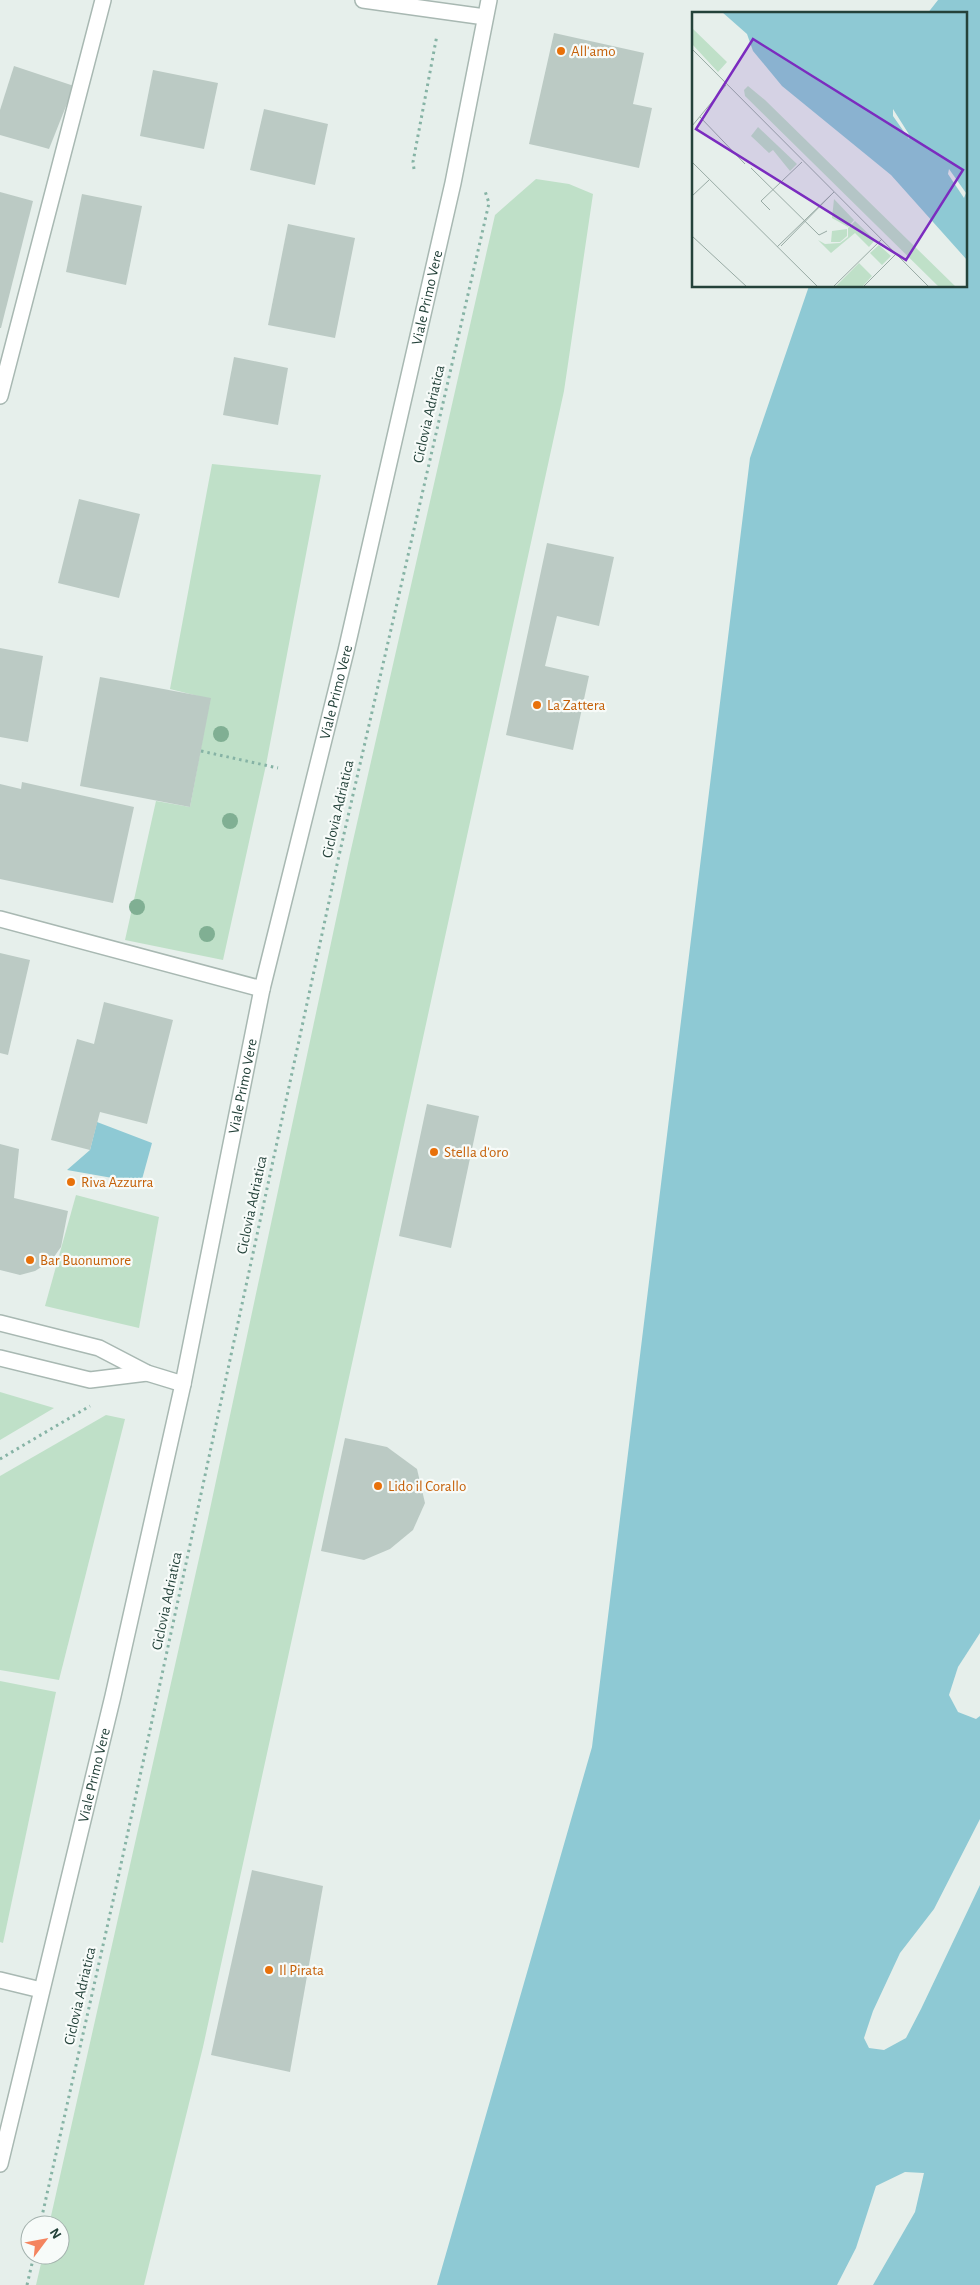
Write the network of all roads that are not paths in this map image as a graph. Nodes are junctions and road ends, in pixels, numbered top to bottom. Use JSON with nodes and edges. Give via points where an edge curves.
{"nodes":[{"id":1,"x":104,"y":0,"type":"edge"},
{"id":2,"x":363,"y":0,"type":"edge"},
{"id":3,"x":489,"y":0,"type":"edge"},
{"id":4,"x":485,"y":17,"type":"junction"},
{"id":5,"x":0,"y":396,"type":"edge"},
{"id":6,"x":0,"y":919,"type":"edge"},
{"id":7,"x":262,"y":989,"type":"junction"},
{"id":8,"x":0,"y":1323,"type":"edge"},
{"id":9,"x":0,"y":1358,"type":"edge"},
{"id":10,"x":146,"y":1373,"type":"junction"},
{"id":11,"x":183,"y":1384,"type":"junction"},
{"id":12,"x":0,"y":1980,"type":"edge"},
{"id":13,"x":41,"y":1990,"type":"junction"},
{"id":14,"x":0,"y":2164,"type":"edge"}],
"edges":[{"from":1,"to":5,"type":"street"},
{"from":2,"to":4,"type":"street"},
{"from":3,"to":4,"type":"street","name":"Viale Primo Vere"},
{"from":4,"to":7,"type":"street","name":"Viale Primo Vere","via":[[453,184],[351,631]]},
{"from":6,"to":7,"type":"street"},
{"from":7,"to":11,"type":"street","name":"Viale Primo Vere"},
{"from":8,"to":10,"type":"street","via":[[98,1348]]},
{"from":9,"to":10,"type":"street","via":[[90,1380]]},
{"from":10,"to":11,"type":"street"},
{"from":11,"to":13,"type":"street","name":"Viale Primo Vere","via":[[113,1696]]},
{"from":12,"to":13,"type":"street"},
{"from":13,"to":14,"type":"street","name":"Viale Primo Vere"}]}
